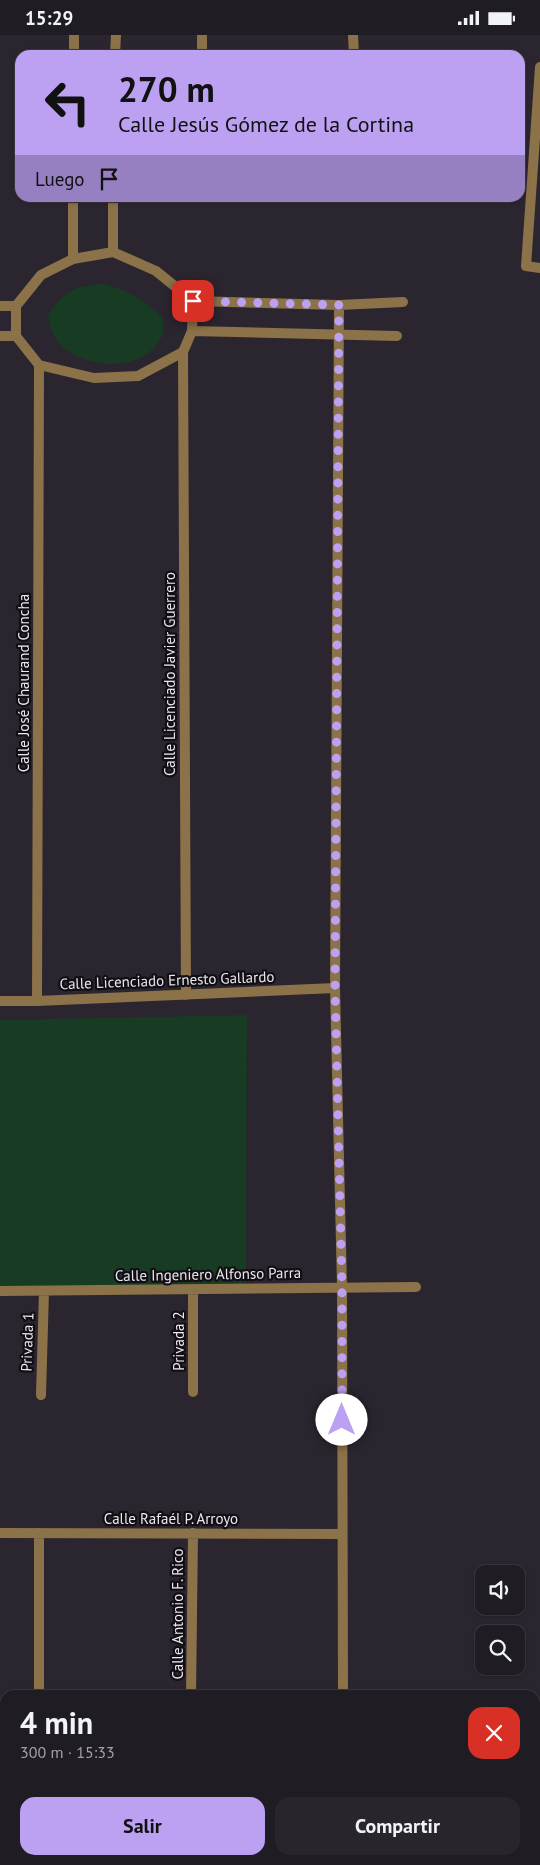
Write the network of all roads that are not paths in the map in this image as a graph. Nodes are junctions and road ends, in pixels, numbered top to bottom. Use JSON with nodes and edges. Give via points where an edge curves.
{"nodes":[{"id":1,"x":74,"y":35,"type":"edge"},
{"id":2,"x":116,"y":35,"type":"edge"},
{"id":3,"x":202,"y":35,"type":"edge"},
{"id":4,"x":353,"y":35,"type":"edge"},
{"id":5,"x":74,"y":50,"type":"edge"},
{"id":6,"x":115,"y":50,"type":"edge"},
{"id":7,"x":202,"y":50,"type":"edge"},
{"id":8,"x":354,"y":50,"type":"edge"},
{"id":9,"x":540,"y":67,"type":"edge"},
{"id":10,"x":73,"y":202,"type":"edge"},
{"id":11,"x":114,"y":202,"type":"edge"},
{"id":12,"x":113,"y":252,"type":"junction"},
{"id":13,"x":73,"y":259,"type":"junction"},
{"id":14,"x":540,"y":268,"type":"edge"},
{"id":15,"x":193,"y":301,"type":"junction"},
{"id":16,"x":403,"y":302,"type":"dead end"},
{"id":17,"x":339,"y":305,"type":"junction"},
{"id":18,"x":0,"y":306,"type":"edge"},
{"id":19,"x":16,"y":306,"type":"junction"},
{"id":20,"x":192,"y":331,"type":"junction"},
{"id":21,"x":339,"y":333,"type":"junction"},
{"id":22,"x":0,"y":336,"type":"edge"},
{"id":23,"x":16,"y":336,"type":"junction"},
{"id":24,"x":397,"y":336,"type":"dead end"},
{"id":25,"x":183,"y":352,"type":"junction"},
{"id":26,"x":39,"y":365,"type":"junction"},
{"id":27,"x":335,"y":988,"type":"junction"},
{"id":28,"x":186,"y":995,"type":"junction"},
{"id":29,"x":0,"y":1001,"type":"edge"},
{"id":30,"x":37,"y":1001,"type":"junction"},
{"id":31,"x":342,"y":1287,"type":"junction"},
{"id":32,"x":416,"y":1287,"type":"dead end"},
{"id":33,"x":193,"y":1289,"type":"junction"},
{"id":34,"x":0,"y":1291,"type":"edge"},
{"id":35,"x":44,"y":1291,"type":"junction"},
{"id":36,"x":193,"y":1392,"type":"dead end"},
{"id":37,"x":41,"y":1395,"type":"dead end"},
{"id":38,"x":0,"y":1533,"type":"edge"},
{"id":39,"x":39,"y":1533,"type":"junction"},
{"id":40,"x":192,"y":1533,"type":"junction"},
{"id":41,"x":342,"y":1533,"type":"junction"},
{"id":42,"x":39,"y":1690,"type":"edge"},
{"id":43,"x":191,"y":1690,"type":"edge"},
{"id":44,"x":343,"y":1690,"type":"edge"}],
"edges":[{"from":1,"to":5,"type":"street"},
{"from":2,"to":6,"type":"street"},
{"from":3,"to":7,"type":"street"},
{"from":4,"to":8,"type":"street"},
{"from":9,"to":14,"type":"street","via":[[526,266]]},
{"from":10,"to":13,"type":"street"},
{"from":11,"to":12,"type":"street"},
{"from":12,"to":13,"type":"street"},
{"from":12,"to":15,"type":"street","via":[[156,271]]},
{"from":13,"to":19,"type":"street","via":[[41,275]]},
{"from":15,"to":17,"type":"street"},
{"from":15,"to":20,"type":"street"},
{"from":16,"to":17,"type":"street"},
{"from":17,"to":21,"type":"street"},
{"from":18,"to":19,"type":"street"},
{"from":19,"to":23,"type":"street"},
{"from":20,"to":21,"type":"street"},
{"from":20,"to":25,"type":"street"},
{"from":21,"to":24,"type":"street"},
{"from":21,"to":27,"type":"street"},
{"from":22,"to":23,"type":"street"},
{"from":23,"to":26,"type":"street"},
{"from":25,"to":26,"type":"street","via":[[138,376],[94,378]]},
{"from":25,"to":28,"type":"street","name":"Calle Licenciado Javier Guerrero"},
{"from":26,"to":30,"type":"street","name":"Calle José Chaurand Concha"},
{"from":27,"to":28,"type":"street","name":"Calle Licenciado Ernesto Gallardo"},
{"from":27,"to":31,"type":"street"},
{"from":28,"to":30,"type":"street","name":"Calle Licenciado Ernesto Gallardo"},
{"from":29,"to":30,"type":"street","name":"Calle Licenciado Ernesto Gallardo"},
{"from":31,"to":32,"type":"street","name":"Calle Ingeniero Alfonso Parra"},
{"from":31,"to":33,"type":"street","name":"Calle Ingeniero Alfonso Parra"},
{"from":31,"to":41,"type":"street"},
{"from":33,"to":35,"type":"street","name":"Calle Ingeniero Alfonso Parra"},
{"from":33,"to":36,"type":"street","name":"Privada 2"},
{"from":34,"to":35,"type":"street","name":"Calle Ingeniero Alfonso Parra"},
{"from":35,"to":37,"type":"street","name":"Privada 1"},
{"from":38,"to":39,"type":"street","name":"Calle Rafaél P. Arroyo"},
{"from":39,"to":40,"type":"street","name":"Calle Rafaél P. Arroyo"},
{"from":39,"to":42,"type":"street"},
{"from":40,"to":41,"type":"street","name":"Calle Rafaél P. Arroyo"},
{"from":40,"to":43,"type":"street","name":"Calle Antonio F. Rico"},
{"from":41,"to":44,"type":"street"}]}
